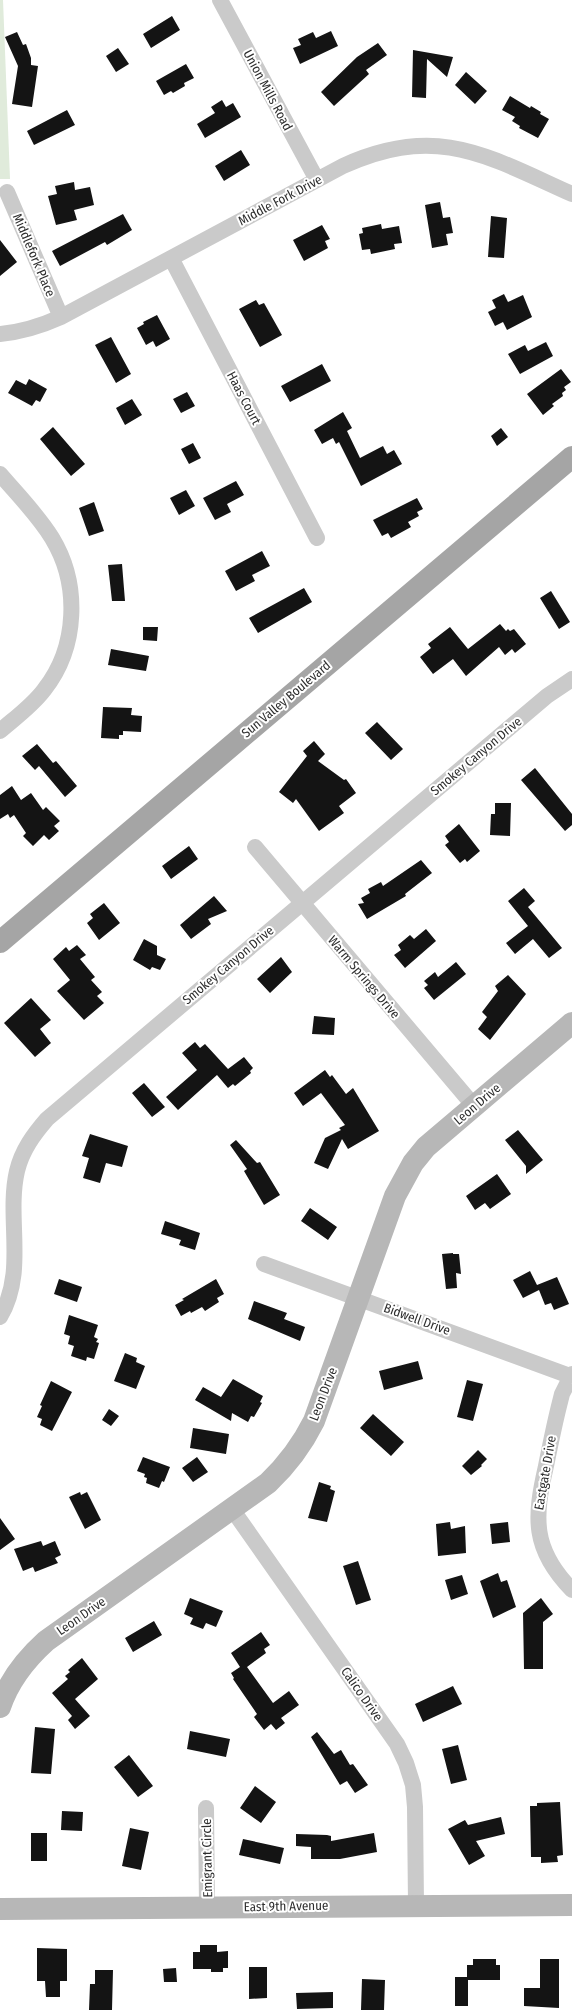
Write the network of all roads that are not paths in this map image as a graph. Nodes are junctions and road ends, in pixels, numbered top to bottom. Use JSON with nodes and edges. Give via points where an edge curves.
{"nodes":[{"id":1,"x":220,"y":0,"type":"edge"},
{"id":2,"x":317,"y":180,"type":"junction"},
{"id":3,"x":7,"y":192,"type":"dead end"},
{"id":4,"x":572,"y":194,"type":"edge"},
{"id":5,"x":171,"y":258,"type":"junction"},
{"id":6,"x":61,"y":317,"type":"junction"},
{"id":7,"x":0,"y":334,"type":"edge"},
{"id":8,"x":572,"y":457,"type":"edge"},
{"id":9,"x":0,"y":474,"type":"edge"},
{"id":10,"x":317,"y":538,"type":"dead end"},
{"id":11,"x":572,"y":679,"type":"edge"},
{"id":12,"x":0,"y":732,"type":"edge"},
{"id":13,"x":255,"y":847,"type":"dead end"},
{"id":14,"x":302,"y":903,"type":"junction"},
{"id":15,"x":0,"y":942,"type":"edge"},
{"id":16,"x":572,"y":1023,"type":"edge"},
{"id":17,"x":474,"y":1106,"type":"junction"},
{"id":18,"x":264,"y":1264,"type":"dead end"},
{"id":19,"x":359,"y":1298,"type":"junction"},
{"id":20,"x":0,"y":1317,"type":"edge"},
{"id":21,"x":571,"y":1375,"type":"edge"},
{"id":22,"x":232,"y":1509,"type":"junction"},
{"id":23,"x":572,"y":1590,"type":"edge"},
{"id":24,"x":0,"y":1707,"type":"edge"},
{"id":25,"x":206,"y":1808,"type":"dead end"},
{"id":26,"x":416,"y":1905,"type":"junction"},
{"id":27,"x":572,"y":1905,"type":"edge"},
{"id":28,"x":207,"y":1907,"type":"junction"},
{"id":29,"x":0,"y":1909,"type":"edge"}],
"edges":[{"from":1,"to":2,"type":"street","name":"Union Mills Road"},
{"from":2,"to":4,"type":"street","name":"Middle Fork Drive","via":[[363,157],[386,150],[432,146],[457,148],[483,155]]},
{"from":2,"to":5,"type":"street","name":"Middle Fork Drive"},
{"from":3,"to":6,"type":"street","name":"Middlefork Place"},
{"from":5,"to":6,"type":"street","name":"Middle Fork Drive"},
{"from":5,"to":10,"type":"street","name":"Haas Court"},
{"from":6,"to":7,"type":"street","name":"Middle Fork Drive","via":[[40,326]]},
{"from":8,"to":15,"type":"main road","name":"Sun Valley Boulevard"},
{"from":9,"to":12,"type":"street","via":[[52,538],[62,558],[72,604],[69,635],[56,672],[32,704]]},
{"from":11,"to":14,"type":"street","name":"Smokey Canyon Drive","via":[[547,696]]},
{"from":13,"to":14,"type":"street","name":"Warm Springs Drive"},
{"from":14,"to":17,"type":"street","name":"Warm Springs Drive"},
{"from":14,"to":20,"type":"street","name":"Smokey Canyon Drive","via":[[47,1119],[35,1133],[24,1151],[17,1170],[14,1190],[15,1269]]},
{"from":16,"to":17,"type":"street","name":"Leon Drive"},
{"from":17,"to":19,"type":"street","name":"Leon Drive","via":[[426,1147],[402,1181]]},
{"from":18,"to":19,"type":"street","name":"Bidwell Drive"},
{"from":19,"to":21,"type":"street","name":"Bidwell Drive"},
{"from":19,"to":22,"type":"street","name":"Leon Drive","via":[[314,1422],[302,1445],[268,1483]]},
{"from":21,"to":23,"type":"street","name":"Eastgate Drive","via":[[557,1413],[538,1501],[538,1523],[541,1542],[548,1558]]},
{"from":22,"to":24,"type":"street","name":"Leon Drive","via":[[46,1641],[30,1655],[16,1674]]},
{"from":22,"to":26,"type":"street","name":"Calico Drive","via":[[397,1744],[406,1763],[413,1785],[415,1807]]},
{"from":25,"to":28,"type":"street","name":"Emigrant Circle"},
{"from":26,"to":27,"type":"street","name":"East 9th Avenue"},
{"from":26,"to":28,"type":"street","name":"East 9th Avenue"},
{"from":28,"to":29,"type":"street","name":"East 9th Avenue"}]}
